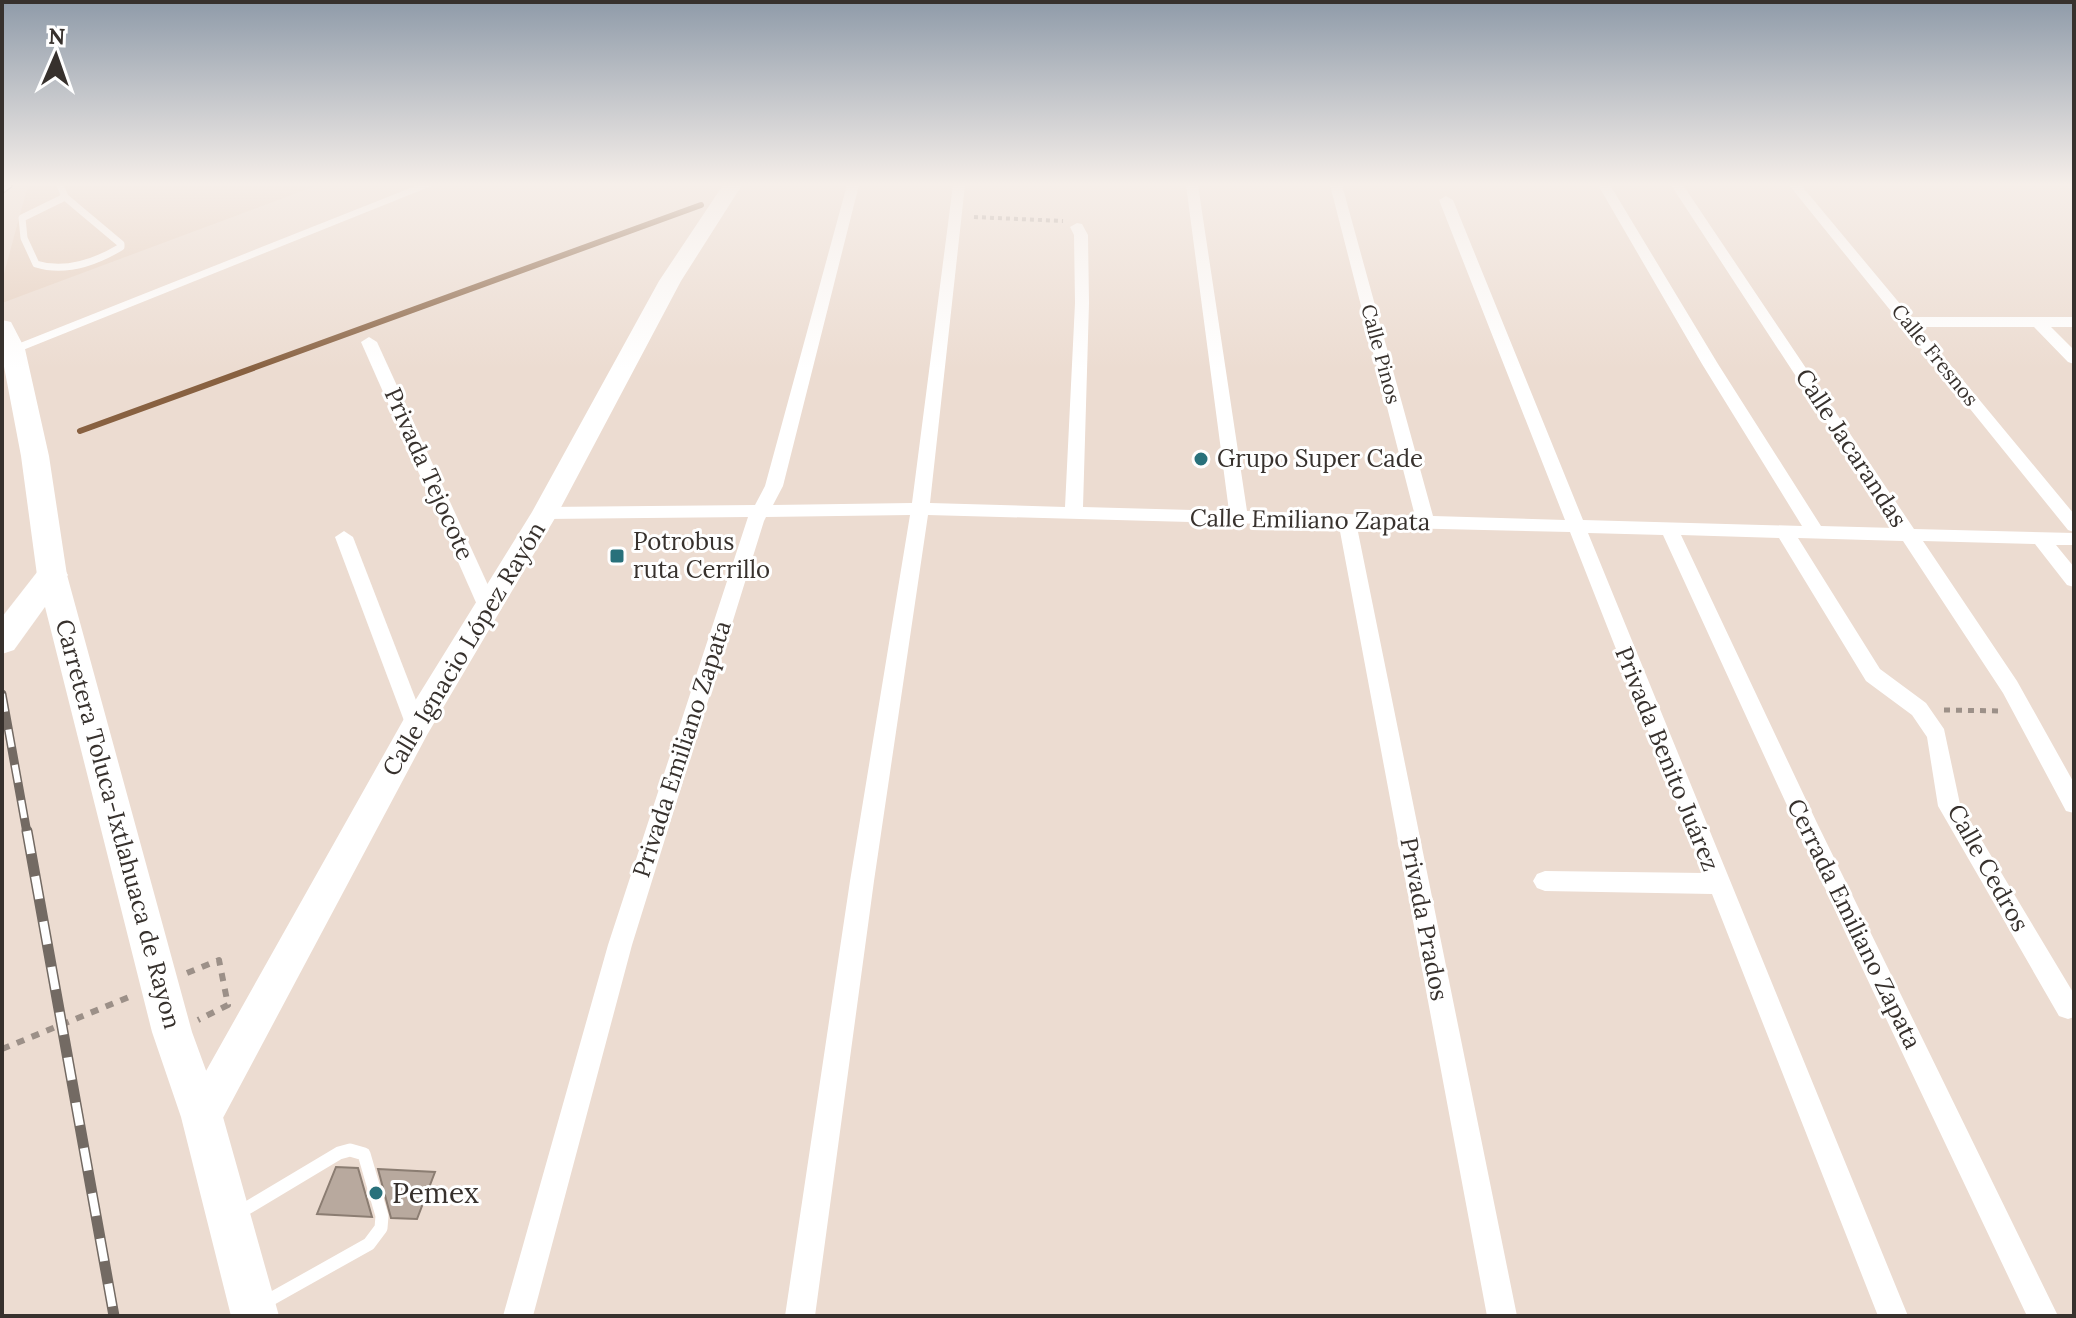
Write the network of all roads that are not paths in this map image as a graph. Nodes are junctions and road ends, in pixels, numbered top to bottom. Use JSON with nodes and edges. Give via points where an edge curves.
{"nodes":[{"id":1,"x":28,"y":247,"type":"edge"},
{"id":2,"x":120,"y":247,"type":"edge"},
{"id":3,"x":259,"y":247,"type":"edge"},
{"id":4,"x":692,"y":247,"type":"edge"},
{"id":5,"x":837,"y":247,"type":"edge"},
{"id":6,"x":953,"y":247,"type":"edge"},
{"id":7,"x":1081,"y":247,"type":"edge"},
{"id":8,"x":1201,"y":247,"type":"edge"},
{"id":9,"x":1352,"y":247,"type":"edge"},
{"id":10,"x":1464,"y":247,"type":"edge"},
{"id":11,"x":1640,"y":247,"type":"edge"},
{"id":12,"x":1718,"y":247,"type":"edge"},
{"id":13,"x":1846,"y":247,"type":"edge"},
{"id":14,"x":1909,"y":322,"type":"junction"},
{"id":15,"x":2074,"y":322,"type":"edge"},
{"id":16,"x":2039,"y":323,"type":"junction"},
{"id":17,"x":7,"y":338,"type":"edge"},
{"id":18,"x":369,"y":342,"type":"dead end"},
{"id":19,"x":2074,"y":359,"type":"edge"},
{"id":20,"x":762,"y":509,"type":"junction"},
{"id":21,"x":920,"y":509,"type":"junction"},
{"id":22,"x":545,"y":513,"type":"junction"},
{"id":23,"x":1074,"y":513,"type":"junction"},
{"id":24,"x":1239,"y":519,"type":"junction"},
{"id":25,"x":1347,"y":521,"type":"junction"},
{"id":26,"x":1426,"y":522,"type":"junction"},
{"id":27,"x":2074,"y":526,"type":"edge"},
{"id":28,"x":1575,"y":527,"type":"junction"},
{"id":29,"x":1670,"y":530,"type":"junction"},
{"id":30,"x":1785,"y":532,"type":"junction"},
{"id":31,"x":1816,"y":533,"type":"junction"},
{"id":32,"x":1908,"y":535,"type":"junction"},
{"id":33,"x":344,"y":537,"type":"dead end"},
{"id":34,"x":2041,"y":539,"type":"junction"},
{"id":35,"x":2074,"y":539,"type":"edge"},
{"id":36,"x":52,"y":575,"type":"junction"},
{"id":37,"x":2074,"y":580,"type":"edge"},
{"id":38,"x":488,"y":607,"type":"junction"},
{"id":39,"x":2,"y":641,"type":"edge"},
{"id":40,"x":416,"y":726,"type":"junction"},
{"id":41,"x":2074,"y":804,"type":"edge"},
{"id":42,"x":1545,"y":881,"type":"dead end"},
{"id":43,"x":1718,"y":884,"type":"junction"},
{"id":44,"x":2068,"y":1007,"type":"dead end"},
{"id":45,"x":202,"y":1117,"type":"junction"},
{"id":46,"x":231,"y":1218,"type":"junction"},
{"id":47,"x":254,"y":1312,"type":"edge"},
{"id":48,"x":518,"y":1316,"type":"edge"},
{"id":49,"x":800,"y":1316,"type":"edge"},
{"id":50,"x":1502,"y":1316,"type":"edge"},
{"id":51,"x":1893,"y":1316,"type":"edge"},
{"id":52,"x":2043,"y":1316,"type":"edge"}],
"edges":[{"from":1,"to":2,"type":"lane","via":[[36,264],[46,268],[68,267]]},
{"from":3,"to":17,"type":"street"},
{"from":4,"to":22,"type":"main road","name":"Calle Ignacio López Rayón"},
{"from":5,"to":20,"type":"street","name":"Privada Emiliano Zapata","via":[[774,486]]},
{"from":6,"to":21,"type":"street"},
{"from":7,"to":23,"type":"street"},
{"from":8,"to":24,"type":"street"},
{"from":9,"to":26,"type":"street","name":"Calle Pinos"},
{"from":10,"to":28,"type":"street","name":"Privada Benito Juárez"},
{"from":11,"to":31,"type":"street"},
{"from":12,"to":32,"type":"street","name":"Calle Jacarandas"},
{"from":13,"to":14,"type":"street","name":"Calle Fresnos"},
{"from":14,"to":16,"type":"street"},
{"from":14,"to":27,"type":"street","name":"Calle Fresnos"},
{"from":15,"to":16,"type":"street"},
{"from":16,"to":19,"type":"street"},
{"from":17,"to":36,"type":"main road","name":"Carretera Toluca-Ixtlahuaca de Rayon","via":[[35,456]]},
{"from":18,"to":38,"type":"street","name":"Privada Tejocote"},
{"from":20,"to":21,"type":"street","name":"Calle Emiliano Zapata"},
{"from":20,"to":22,"type":"street","name":"Calle Emiliano Zapata"},
{"from":20,"to":48,"type":"street","name":"Privada Emiliano Zapata","via":[[620,945]]},
{"from":21,"to":23,"type":"street","name":"Calle Emiliano Zapata"},
{"from":21,"to":49,"type":"street"},
{"from":22,"to":38,"type":"main road","name":"Calle Ignacio López Rayón"},
{"from":23,"to":24,"type":"street","name":"Calle Emiliano Zapata"},
{"from":24,"to":25,"type":"street","name":"Calle Emiliano Zapata"},
{"from":25,"to":26,"type":"street","name":"Calle Emiliano Zapata"},
{"from":25,"to":50,"type":"street","name":"Privada Prados"},
{"from":26,"to":28,"type":"street","name":"Calle Emiliano Zapata"},
{"from":28,"to":29,"type":"street","name":"Calle Emiliano Zapata"},
{"from":28,"to":43,"type":"street","name":"Privada Benito Juárez"},
{"from":29,"to":30,"type":"street","name":"Calle Emiliano Zapata"},
{"from":29,"to":52,"type":"street","name":"Cerrada Emiliano Zapata","via":[[1777,765]]},
{"from":30,"to":31,"type":"street","name":"Calle Emiliano Zapata"},
{"from":30,"to":44,"type":"street","name":"Calle Cedros","via":[[1873,675],[1919,709],[1937,735],[1949,806]]},
{"from":31,"to":32,"type":"street","name":"Calle Emiliano Zapata"},
{"from":32,"to":34,"type":"street","name":"Calle Emiliano Zapata"},
{"from":32,"to":41,"type":"street","name":"Calle Jacarandas","via":[[2024,712]]},
{"from":33,"to":40,"type":"street"},
{"from":34,"to":35,"type":"street","name":"Calle Emiliano Zapata"},
{"from":34,"to":37,"type":"street"},
{"from":36,"to":39,"type":"highway"},
{"from":36,"to":45,"type":"main road","name":"Carretera Toluca-Ixtlahuaca de Rayon","via":[[172,1032]]},
{"from":38,"to":40,"type":"main road","name":"Calle Ignacio López Rayón"},
{"from":40,"to":45,"type":"main road","name":"Calle Ignacio López Rayón"},
{"from":42,"to":43,"type":"street"},
{"from":43,"to":51,"type":"street","name":"Privada Benito Juárez"},
{"from":45,"to":46,"type":"main road","name":"Carretera Toluca-Ixtlahuaca de Rayon"},
{"from":46,"to":47,"type":"main road","name":"Carretera Toluca-Ixtlahuaca de Rayon"},
{"from":46,"to":47,"type":"lane","via":[[339,1153],[364,1154],[382,1216],[377,1236]]}]}
